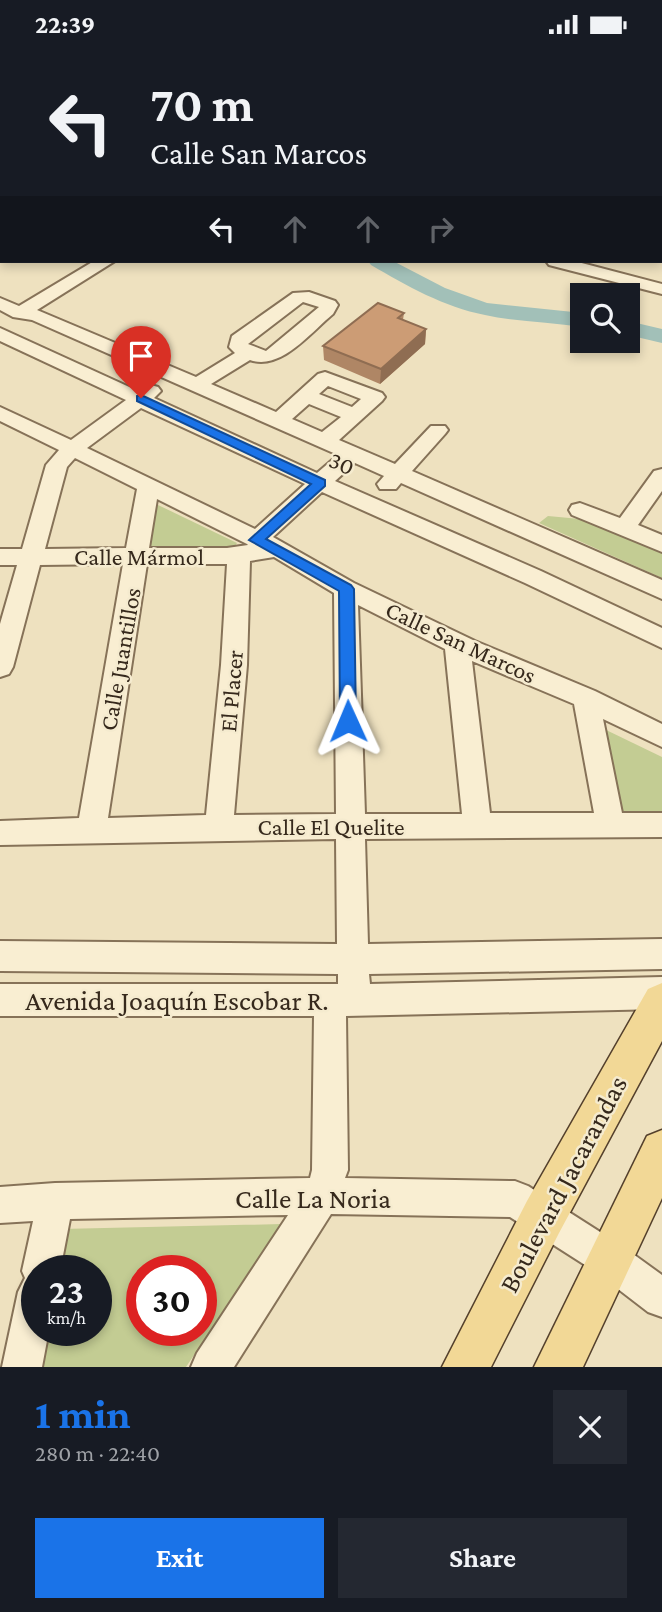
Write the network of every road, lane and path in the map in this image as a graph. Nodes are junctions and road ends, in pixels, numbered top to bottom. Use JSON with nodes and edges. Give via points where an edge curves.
{"nodes":[{"id":1,"x":102,"y":263,"type":"edge"},
{"id":2,"x":563,"y":263,"type":"edge"},
{"id":3,"x":662,"y":289,"type":"edge"},
{"id":4,"x":5,"y":306,"type":"edge"},
{"id":5,"x":0,"y":334,"type":"edge"},
{"id":6,"x":249,"y":352,"type":"dead end"},
{"id":7,"x":161,"y":384,"type":"junction"},
{"id":8,"x":198,"y":384,"type":"junction"},
{"id":9,"x":141,"y":398,"type":"junction"},
{"id":10,"x":0,"y":413,"type":"edge"},
{"id":11,"x":280,"y":420,"type":"junction"},
{"id":12,"x":438,"y":430,"type":"dead end"},
{"id":13,"x":326,"y":441,"type":"junction"},
{"id":14,"x":72,"y":449,"type":"junction"},
{"id":15,"x":347,"y":459,"type":"junction"},
{"id":16,"x":662,"y":476,"type":"edge"},
{"id":17,"x":392,"y":479,"type":"junction"},
{"id":18,"x":320,"y":483,"type":"junction"},
{"id":19,"x":148,"y":486,"type":"junction"},
{"id":20,"x":580,"y":510,"type":"dead end"},
{"id":21,"x":624,"y":528,"type":"junction"},
{"id":22,"x":662,"y":544,"type":"edge"},
{"id":23,"x":257,"y":548,"type":"junction"},
{"id":24,"x":30,"y":556,"type":"junction"},
{"id":25,"x":138,"y":556,"type":"junction"},
{"id":26,"x":0,"y":557,"type":"edge"},
{"id":27,"x":346,"y":589,"type":"junction"},
{"id":28,"x":662,"y":590,"type":"edge"},
{"id":29,"x":662,"y":605,"type":"edge"},
{"id":30,"x":4,"y":634,"type":"edge"},
{"id":31,"x":662,"y":639,"type":"edge"},
{"id":32,"x":457,"y":643,"type":"junction"},
{"id":33,"x":0,"y":667,"type":"edge"},
{"id":34,"x":586,"y":698,"type":"junction"},
{"id":35,"x":662,"y":736,"type":"edge"},
{"id":36,"x":610,"y":823,"type":"junction"},
{"id":37,"x":477,"y":824,"type":"junction"},
{"id":38,"x":662,"y":825,"type":"edge"},
{"id":39,"x":219,"y":827,"type":"junction"},
{"id":40,"x":349,"y":827,"type":"junction"},
{"id":41,"x":92,"y":832,"type":"junction"},
{"id":42,"x":0,"y":833,"type":"edge"},
{"id":43,"x":662,"y":954,"type":"edge"},
{"id":44,"x":0,"y":956,"type":"edge"},
{"id":45,"x":353,"y":959,"type":"junction"},
{"id":46,"x":662,"y":993,"type":"edge"},
{"id":47,"x":0,"y":1000,"type":"edge"},
{"id":48,"x":342,"y":1000,"type":"junction"},
{"id":49,"x":662,"y":1002,"type":"edge"},
{"id":50,"x":662,"y":1151,"type":"edge"},
{"id":51,"x":322,"y":1196,"type":"junction"},
{"id":52,"x":55,"y":1201,"type":"junction"},
{"id":53,"x":0,"y":1205,"type":"edge"},
{"id":54,"x":543,"y":1217,"type":"junction"},
{"id":55,"x":44,"y":1255,"type":"edge"},
{"id":56,"x":609,"y":1259,"type":"junction"},
{"id":57,"x":662,"y":1298,"type":"edge"},
{"id":58,"x":26,"y":1346,"type":"edge"},
{"id":59,"x":22,"y":1367,"type":"edge"},
{"id":60,"x":211,"y":1367,"type":"edge"},
{"id":61,"x":466,"y":1367,"type":"edge"},
{"id":62,"x":558,"y":1367,"type":"edge"}],
"edges":[{"from":1,"to":4,"type":"street"},
{"from":2,"to":3,"type":"street"},
{"from":4,"to":7,"type":"street","via":[[24,322]]},
{"from":4,"to":8,"type":"street"},
{"from":5,"to":9,"type":"street","name":"30"},
{"from":6,"to":8,"type":"street"},
{"from":7,"to":9,"type":"street"},
{"from":7,"to":15,"type":"street"},
{"from":8,"to":11,"type":"street"},
{"from":9,"to":14,"type":"street"},
{"from":9,"to":18,"type":"street","name":"30"},
{"from":10,"to":14,"type":"street","name":"Calle San Marcos"},
{"from":11,"to":13,"type":"street"},
{"from":11,"to":13,"type":"street","via":[[306,396],[355,415]]},
{"from":12,"to":17,"type":"street"},
{"from":13,"to":15,"type":"street"},
{"from":14,"to":19,"type":"street","name":"Calle San Marcos"},
{"from":14,"to":24,"type":"street","via":[[54,472]]},
{"from":15,"to":17,"type":"street"},
{"from":15,"to":18,"type":"street"},
{"from":16,"to":21,"type":"street"},
{"from":17,"to":28,"type":"street"},
{"from":17,"to":29,"type":"street"},
{"from":18,"to":23,"type":"street"},
{"from":18,"to":31,"type":"street","name":"30"},
{"from":19,"to":23,"type":"street","name":"Calle San Marcos"},
{"from":19,"to":25,"type":"street","name":"Calle Juantillos"},
{"from":20,"to":21,"type":"street"},
{"from":21,"to":22,"type":"street"},
{"from":23,"to":25,"type":"street","name":"Calle Mármol"},
{"from":23,"to":27,"type":"street","name":"Calle San Marcos"},
{"from":23,"to":39,"type":"street","name":"El Placer","via":[[234,665]]},
{"from":24,"to":25,"type":"street","name":"Calle Mármol"},
{"from":24,"to":26,"type":"street","name":"Calle Mármol"},
{"from":24,"to":30,"type":"street"},
{"from":25,"to":41,"type":"street","name":"Calle Juantillos"},
{"from":27,"to":32,"type":"street","name":"Calle San Marcos"},
{"from":27,"to":40,"type":"street"},
{"from":30,"to":33,"type":"street"},
{"from":32,"to":34,"type":"street","name":"Calle San Marcos"},
{"from":32,"to":37,"type":"street"},
{"from":34,"to":35,"type":"street","name":"Calle San Marcos"},
{"from":34,"to":36,"type":"street"},
{"from":36,"to":37,"type":"street","name":"Calle El Quelite"},
{"from":36,"to":38,"type":"street","name":"Calle El Quelite"},
{"from":37,"to":40,"type":"street","name":"Calle El Quelite"},
{"from":39,"to":40,"type":"street","name":"Calle El Quelite"},
{"from":39,"to":41,"type":"street","name":"Calle El Quelite"},
{"from":40,"to":45,"type":"street"},
{"from":41,"to":42,"type":"street","name":"Calle El Quelite"},
{"from":43,"to":45,"type":"street","name":"Avenida Joaquín Escobar R."},
{"from":44,"to":45,"type":"street","name":"Avenida Joaquín Escobar R."},
{"from":45,"to":48,"type":"street","name":"Avenida Joaquín Escobar R."},
{"from":46,"to":48,"type":"street","name":"Avenida Joaquín Escobar R."},
{"from":47,"to":48,"type":"street","name":"Avenida Joaquín Escobar R."},
{"from":48,"to":51,"type":"street","via":[[330,1170]]},
{"from":49,"to":54,"type":"main road","name":"Boulevard Jacarandas"},
{"from":50,"to":56,"type":"main road"},
{"from":51,"to":52,"type":"street","name":"Calle La Noria"},
{"from":51,"to":54,"type":"street","name":"Calle La Noria","via":[[515,1199]]},
{"from":51,"to":60,"type":"street"},
{"from":52,"to":53,"type":"street","name":"Calle La Noria"},
{"from":52,"to":55,"type":"street"},
{"from":54,"to":56,"type":"street","name":"Calle La Noria"},
{"from":54,"to":61,"type":"main road","name":"Boulevard Jacarandas"},
{"from":56,"to":57,"type":"street"},
{"from":56,"to":62,"type":"main road"},
{"from":58,"to":59,"type":"street"}]}
